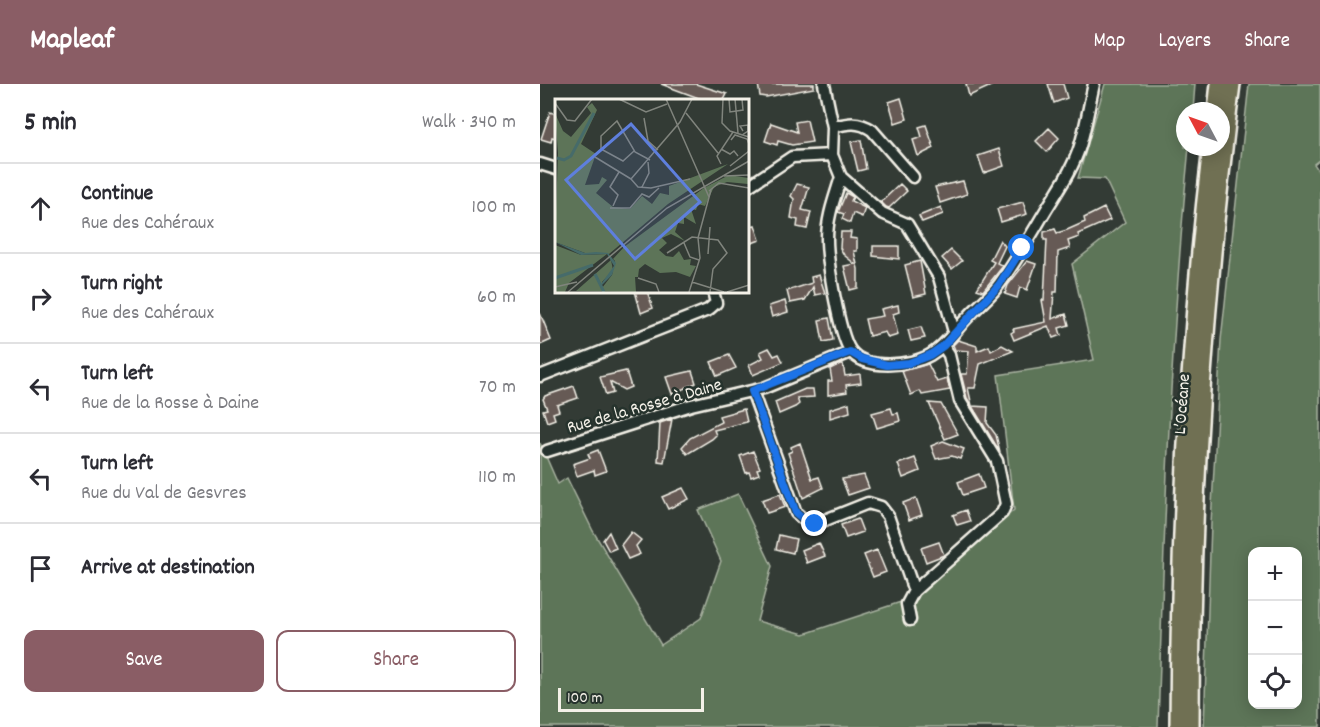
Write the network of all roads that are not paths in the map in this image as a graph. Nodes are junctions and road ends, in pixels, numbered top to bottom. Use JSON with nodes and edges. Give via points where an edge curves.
{"nodes":[{"id":1,"x":824,"y":84,"type":"edge"},
{"id":2,"x":1094,"y":84,"type":"edge"},
{"id":3,"x":1220,"y":84,"type":"edge"},
{"id":4,"x":1232,"y":84,"type":"edge"},
{"id":5,"x":1217,"y":102,"type":"edge"},
{"id":6,"x":833,"y":128,"type":"junction"},
{"id":7,"x":832,"y":155,"type":"junction"},
{"id":8,"x":1210,"y":156,"type":"edge"},
{"id":9,"x":540,"y":164,"type":"edge"},
{"id":10,"x":555,"y":169,"type":"edge"},
{"id":11,"x":842,"y":177,"type":"junction"},
{"id":12,"x":913,"y":177,"type":"dead end"},
{"id":13,"x":748,"y":186,"type":"edge"},
{"id":14,"x":713,"y":292,"type":"edge"},
{"id":15,"x":954,"y":332,"type":"junction"},
{"id":16,"x":943,"y":346,"type":"junction"},
{"id":17,"x":850,"y":352,"type":"junction"},
{"id":18,"x":540,"y":376,"type":"edge"},
{"id":19,"x":752,"y":391,"type":"junction"},
{"id":20,"x":547,"y":451,"type":"dead end"},
{"id":21,"x":914,"y":591,"type":"junction"},
{"id":22,"x":910,"y":620,"type":"dead end"},
{"id":23,"x":1178,"y":727,"type":"edge"},
{"id":24,"x":1191,"y":727,"type":"edge"}],
"edges":[{"from":1,"to":6,"type":"street"},
{"from":2,"to":15,"type":"street","via":[[1080,148],[1034,235],[999,285]]},
{"from":3,"to":5,"type":"highway"},
{"from":4,"to":24,"type":"highway","name":"L’Océane","via":[[1201,393]]},
{"from":6,"to":7,"type":"street"},
{"from":6,"to":12,"type":"street","via":[[854,122],[865,125]]},
{"from":7,"to":11,"type":"street"},
{"from":7,"to":13,"type":"street","via":[[792,157]]},
{"from":8,"to":23,"type":"highway","name":"L’Océane","via":[[1185,447]]},
{"from":9,"to":10,"type":"street"},
{"from":11,"to":15,"type":"street","via":[[882,213],[907,224],[939,277]]},
{"from":11,"to":17,"type":"street","via":[[827,239]]},
{"from":14,"to":18,"type":"street","via":[[716,303],[708,310]]},
{"from":15,"to":16,"type":"street"},
{"from":16,"to":17,"type":"street","via":[[909,363],[887,365]]},
{"from":16,"to":21,"type":"street","via":[[949,355],[960,402],[998,461],[1006,504],[1002,513]]},
{"from":17,"to":19,"type":"street","name":"Rue de la Rosse à Daine"},
{"from":19,"to":20,"type":"street","name":"Rue de la Rosse à Daine","via":[[692,405]]},
{"from":19,"to":21,"type":"street","via":[[796,513],[809,524],[815,524],[868,502],[881,507],[888,516]]},
{"from":21,"to":22,"type":"street","via":[[907,604]]}]}
